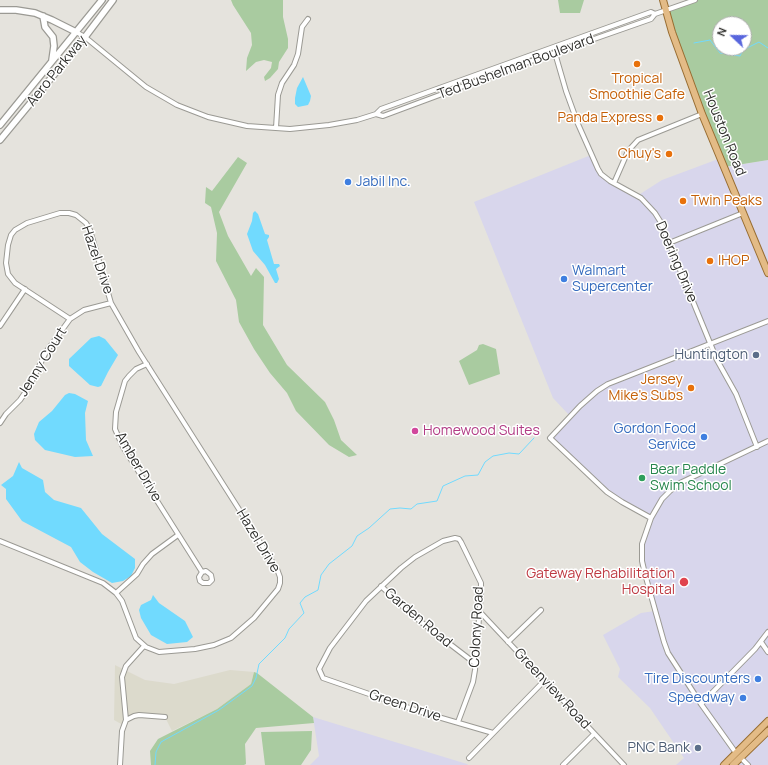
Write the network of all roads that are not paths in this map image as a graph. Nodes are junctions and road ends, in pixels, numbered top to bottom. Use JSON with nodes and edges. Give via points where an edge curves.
{"nodes":[{"id":1,"x":102,"y":0,"type":"edge"},
{"id":2,"x":112,"y":0,"type":"edge"},
{"id":3,"x":663,"y":0,"type":"edge"},
{"id":4,"x":695,"y":0,"type":"edge"},
{"id":5,"x":0,"y":10,"type":"edge"},
{"id":6,"x":665,"y":10,"type":"junction"},
{"id":7,"x":655,"y":14,"type":"junction"},
{"id":8,"x":43,"y":16,"type":"junction"},
{"id":9,"x":308,"y":19,"type":"dead end"},
{"id":10,"x":76,"y":32,"type":"junction"},
{"id":11,"x":85,"y":37,"type":"junction"},
{"id":12,"x":555,"y":53,"type":"junction"},
{"id":13,"x":52,"y":62,"type":"junction"},
{"id":14,"x":376,"y":114,"type":"junction"},
{"id":15,"x":702,"y":114,"type":"junction"},
{"id":16,"x":0,"y":125,"type":"edge"},
{"id":17,"x":276,"y":128,"type":"junction"},
{"id":18,"x":0,"y":140,"type":"edge"},
{"id":19,"x":614,"y":183,"type":"junction"},
{"id":20,"x":744,"y":214,"type":"junction"},
{"id":21,"x":669,"y":243,"type":"junction"},
{"id":22,"x":768,"y":273,"type":"edge"},
{"id":23,"x":25,"y":289,"type":"junction"},
{"id":24,"x":111,"y":303,"type":"junction"},
{"id":25,"x":70,"y":320,"type":"junction"},
{"id":26,"x":768,"y":321,"type":"edge"},
{"id":27,"x":0,"y":326,"type":"edge"},
{"id":28,"x":710,"y":344,"type":"junction"},
{"id":29,"x":147,"y":364,"type":"junction"},
{"id":30,"x":0,"y":423,"type":"edge"},
{"id":31,"x":768,"y":441,"type":"edge"},
{"id":32,"x":757,"y":447,"type":"junction"},
{"id":33,"x":651,"y":518,"type":"junction"},
{"id":34,"x":178,"y":535,"type":"junction"},
{"id":35,"x":0,"y":541,"type":"edge"},
{"id":36,"x":202,"y":572,"type":"dead end"},
{"id":37,"x":381,"y":586,"type":"junction"},
{"id":38,"x":116,"y":593,"type":"junction"},
{"id":39,"x":541,"y":610,"type":"dead end"},
{"id":40,"x":480,"y":612,"type":"junction"},
{"id":41,"x":768,"y":632,"type":"edge"},
{"id":42,"x":508,"y":642,"type":"junction"},
{"id":43,"x":761,"y":642,"type":"junction"},
{"id":44,"x":144,"y":646,"type":"junction"},
{"id":45,"x":768,"y":652,"type":"edge"},
{"id":46,"x":476,"y":664,"type":"junction"},
{"id":47,"x":544,"y":681,"type":"junction"},
{"id":48,"x":701,"y":704,"type":"junction"},
{"id":49,"x":165,"y":717,"type":"dead end"},
{"id":50,"x":126,"y":720,"type":"junction"},
{"id":51,"x":768,"y":721,"type":"edge"},
{"id":52,"x":458,"y":722,"type":"junction"},
{"id":53,"x":768,"y":731,"type":"edge"},
{"id":54,"x":493,"y":733,"type":"junction"},
{"id":55,"x":594,"y":734,"type":"junction"},
{"id":56,"x":738,"y":756,"type":"junction"},
{"id":57,"x":469,"y":758,"type":"dead end"},
{"id":58,"x":120,"y":765,"type":"edge"},
{"id":59,"x":563,"y":765,"type":"edge"},
{"id":60,"x":624,"y":765,"type":"edge"},
{"id":61,"x":724,"y":765,"type":"edge"},
{"id":62,"x":734,"y":765,"type":"edge"},
{"id":63,"x":748,"y":765,"type":"edge"}],
"edges":[{"from":1,"to":10,"type":"main road","name":"Aero Parkway"},
{"from":2,"to":11,"type":"main road","name":"Aero Parkway"},
{"from":3,"to":6,"type":"main road","name":"Houston Road"},
{"from":4,"to":6,"type":"street","name":"Ted Bushelman Boulevard"},
{"from":5,"to":8,"type":"main road","via":[[26,11]]},
{"from":6,"to":7,"type":"street","name":"Ted Bushelman Boulevard"},
{"from":6,"to":15,"type":"main road","name":"Houston Road"},
{"from":7,"to":12,"type":"street","name":"Ted Bushelman Boulevard","via":[[651,19]]},
{"from":7,"to":14,"type":"street","name":"Ted Bushelman Boulevard","via":[[650,12],[381,109]]},
{"from":8,"to":10,"type":"main road"},
{"from":8,"to":13,"type":"main road","via":[[45,27],[53,36]]},
{"from":9,"to":17,"type":"street","via":[[302,27],[296,60],[278,95]]},
{"from":10,"to":11,"type":"street","name":"Ted Bushelman Boulevard"},
{"from":10,"to":13,"type":"main road","name":"Aero Parkway"},
{"from":11,"to":17,"type":"street","name":"Ted Bushelman Boulevard","via":[[146,88],[177,104],[222,120],[247,126]]},
{"from":11,"to":18,"type":"main road","name":"Aero Parkway"},
{"from":12,"to":14,"type":"street","name":"Ted Bushelman Boulevard","via":[[382,116]]},
{"from":12,"to":19,"type":"street","name":"Doering Drive","via":[[566,91],[591,155],[601,174]]},
{"from":13,"to":16,"type":"main road","name":"Aero Parkway"},
{"from":14,"to":17,"type":"street","name":"Ted Bushelman Boulevard","via":[[329,125]]},
{"from":15,"to":19,"type":"street","via":[[638,140],[628,151]]},
{"from":15,"to":20,"type":"main road","name":"Houston Road"},
{"from":19,"to":21,"type":"street","name":"Doering Drive","via":[[649,206],[660,221]]},
{"from":20,"to":21,"type":"street"},
{"from":20,"to":22,"type":"main road","name":"Houston Road"},
{"from":21,"to":28,"type":"street","name":"Doering Drive"},
{"from":23,"to":24,"type":"street","name":"Hazel Drive","via":[[11,279],[7,269],[11,235],[27,223],[60,213],[69,213],[82,218],[90,230]]},
{"from":23,"to":25,"type":"street","name":"Hazel Drive"},
{"from":23,"to":27,"type":"street"},
{"from":24,"to":25,"type":"street","name":"Hazel Drive","via":[[84,310]]},
{"from":24,"to":29,"type":"street","name":"Hazel Drive"},
{"from":25,"to":30,"type":"street","name":"Jenny Court","via":[[46,352],[29,387]]},
{"from":26,"to":28,"type":"street"},
{"from":28,"to":32,"type":"street","name":"Doering Drive","via":[[736,394]]},
{"from":28,"to":33,"type":"street","via":[[597,391],[550,438],[607,492]]},
{"from":29,"to":34,"type":"street","name":"Amber Drive","via":[[136,369],[125,381],[116,412],[115,428],[123,447]]},
{"from":29,"to":44,"type":"street","name":"Hazel Drive","via":[[280,577],[278,589],[254,618],[231,638],[195,649],[159,652]]},
{"from":31,"to":32,"type":"street"},
{"from":32,"to":33,"type":"street","via":[[680,483],[662,499]]},
{"from":33,"to":48,"type":"street","via":[[642,544],[645,574],[668,653]]},
{"from":34,"to":36,"type":"street","name":"Amber Drive"},
{"from":34,"to":38,"type":"street","via":[[152,554],[137,574]]},
{"from":35,"to":38,"type":"street","via":[[103,583]]},
{"from":37,"to":40,"type":"street","name":"Colony Road","via":[[415,557],[443,541],[455,538],[462,542],[481,583]]},
{"from":37,"to":46,"type":"street","name":"Garden Road","via":[[412,615]]},
{"from":37,"to":52,"type":"street","name":"Green Drive","via":[[355,613],[330,648],[320,664],[319,669],[323,678]]},
{"from":38,"to":44,"type":"street","via":[[122,601],[136,638]]},
{"from":39,"to":42,"type":"street"},
{"from":40,"to":42,"type":"street","name":"Greenview Road"},
{"from":40,"to":46,"type":"street","name":"Colony Road"},
{"from":41,"to":43,"type":"street"},
{"from":42,"to":47,"type":"street","name":"Greenview Road"},
{"from":43,"to":45,"type":"street"},
{"from":43,"to":48,"type":"street"},
{"from":44,"to":50,"type":"street","via":[[126,666],[122,677]]},
{"from":46,"to":52,"type":"street","name":"Colony Road","via":[[473,682]]},
{"from":47,"to":54,"type":"street"},
{"from":47,"to":55,"type":"street","name":"Greenview Road"},
{"from":48,"to":56,"type":"street"},
{"from":49,"to":50,"type":"street","via":[[134,716]]},
{"from":50,"to":58,"type":"street","via":[[122,731]]},
{"from":51,"to":56,"type":"main road"},
{"from":52,"to":54,"type":"street","name":"Green Drive"},
{"from":53,"to":56,"type":"main road"},
{"from":54,"to":57,"type":"street"},
{"from":55,"to":59,"type":"street"},
{"from":55,"to":60,"type":"street","name":"Greenview Road"},
{"from":56,"to":61,"type":"main road"},
{"from":56,"to":62,"type":"main road"},
{"from":56,"to":63,"type":"street"}]}
